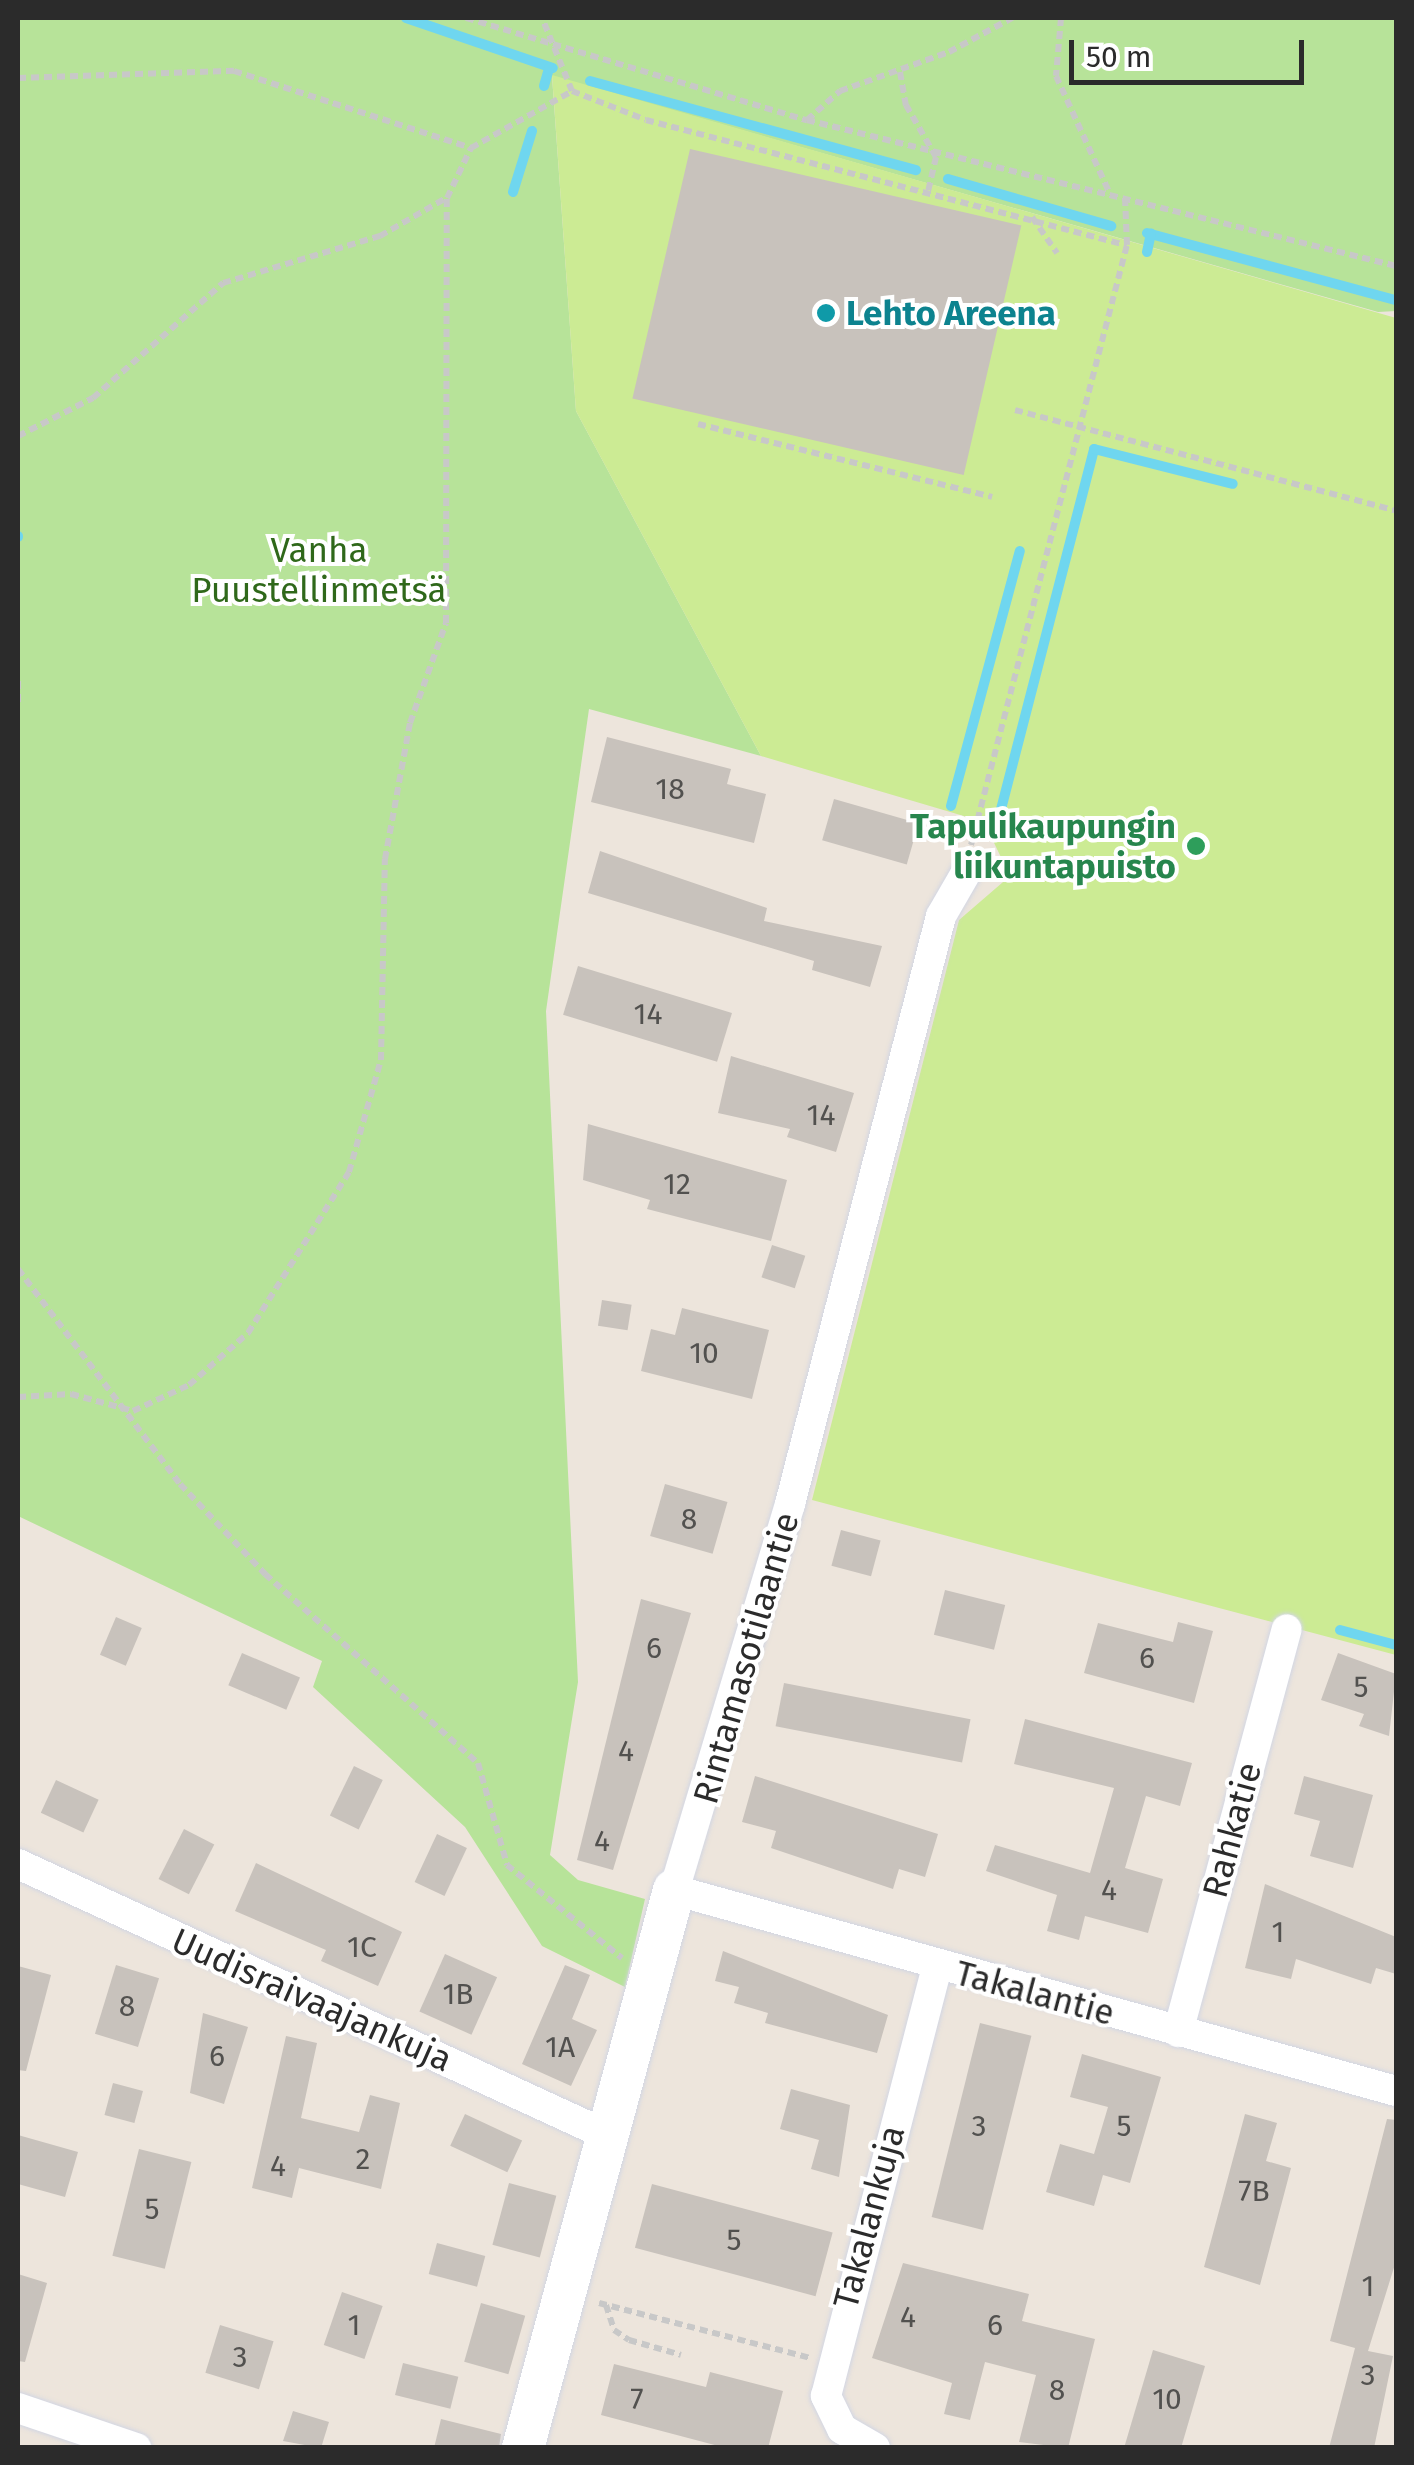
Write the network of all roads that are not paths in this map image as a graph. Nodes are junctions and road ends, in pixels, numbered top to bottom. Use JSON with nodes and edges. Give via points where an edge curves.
{"nodes":[{"id":1,"x":968,"y":871,"type":"road end"},
{"id":2,"x":1287,"y":1628,"type":"dead end"},
{"id":3,"x":18,"y":1864,"type":"edge"},
{"id":4,"x":674,"y":1890,"type":"junction"},
{"id":5,"x":937,"y":1966,"type":"junction"},
{"id":6,"x":1178,"y":2032,"type":"junction"},
{"id":7,"x":1396,"y":2091,"type":"edge"},
{"id":8,"x":607,"y":2135,"type":"junction"},
{"id":9,"x":18,"y":2408,"type":"edge"},
{"id":10,"x":136,"y":2448,"type":"edge"},
{"id":11,"x":523,"y":2448,"type":"edge"},
{"id":12,"x":874,"y":2448,"type":"edge"}],
"edges":[{"from":1,"to":4,"type":"street","name":"Rintamasotilaantie","via":[[941,916],[790,1504]]},
{"from":2,"to":6,"type":"street","name":"Rahkatie"},
{"from":3,"to":8,"type":"street","name":"Uudisraivaajankuja"},
{"from":4,"to":5,"type":"street","name":"Takalantie"},
{"from":4,"to":8,"type":"street","name":"Rintamasotilaantie"},
{"from":5,"to":6,"type":"street","name":"Takalantie"},
{"from":5,"to":12,"type":"street","name":"Takalankuja","via":[[830,2363],[829,2412]]},
{"from":6,"to":7,"type":"street","name":"Takalantie"},
{"from":8,"to":11,"type":"street","name":"Rintamasotilaantie"},
{"from":9,"to":10,"type":"street"}]}
